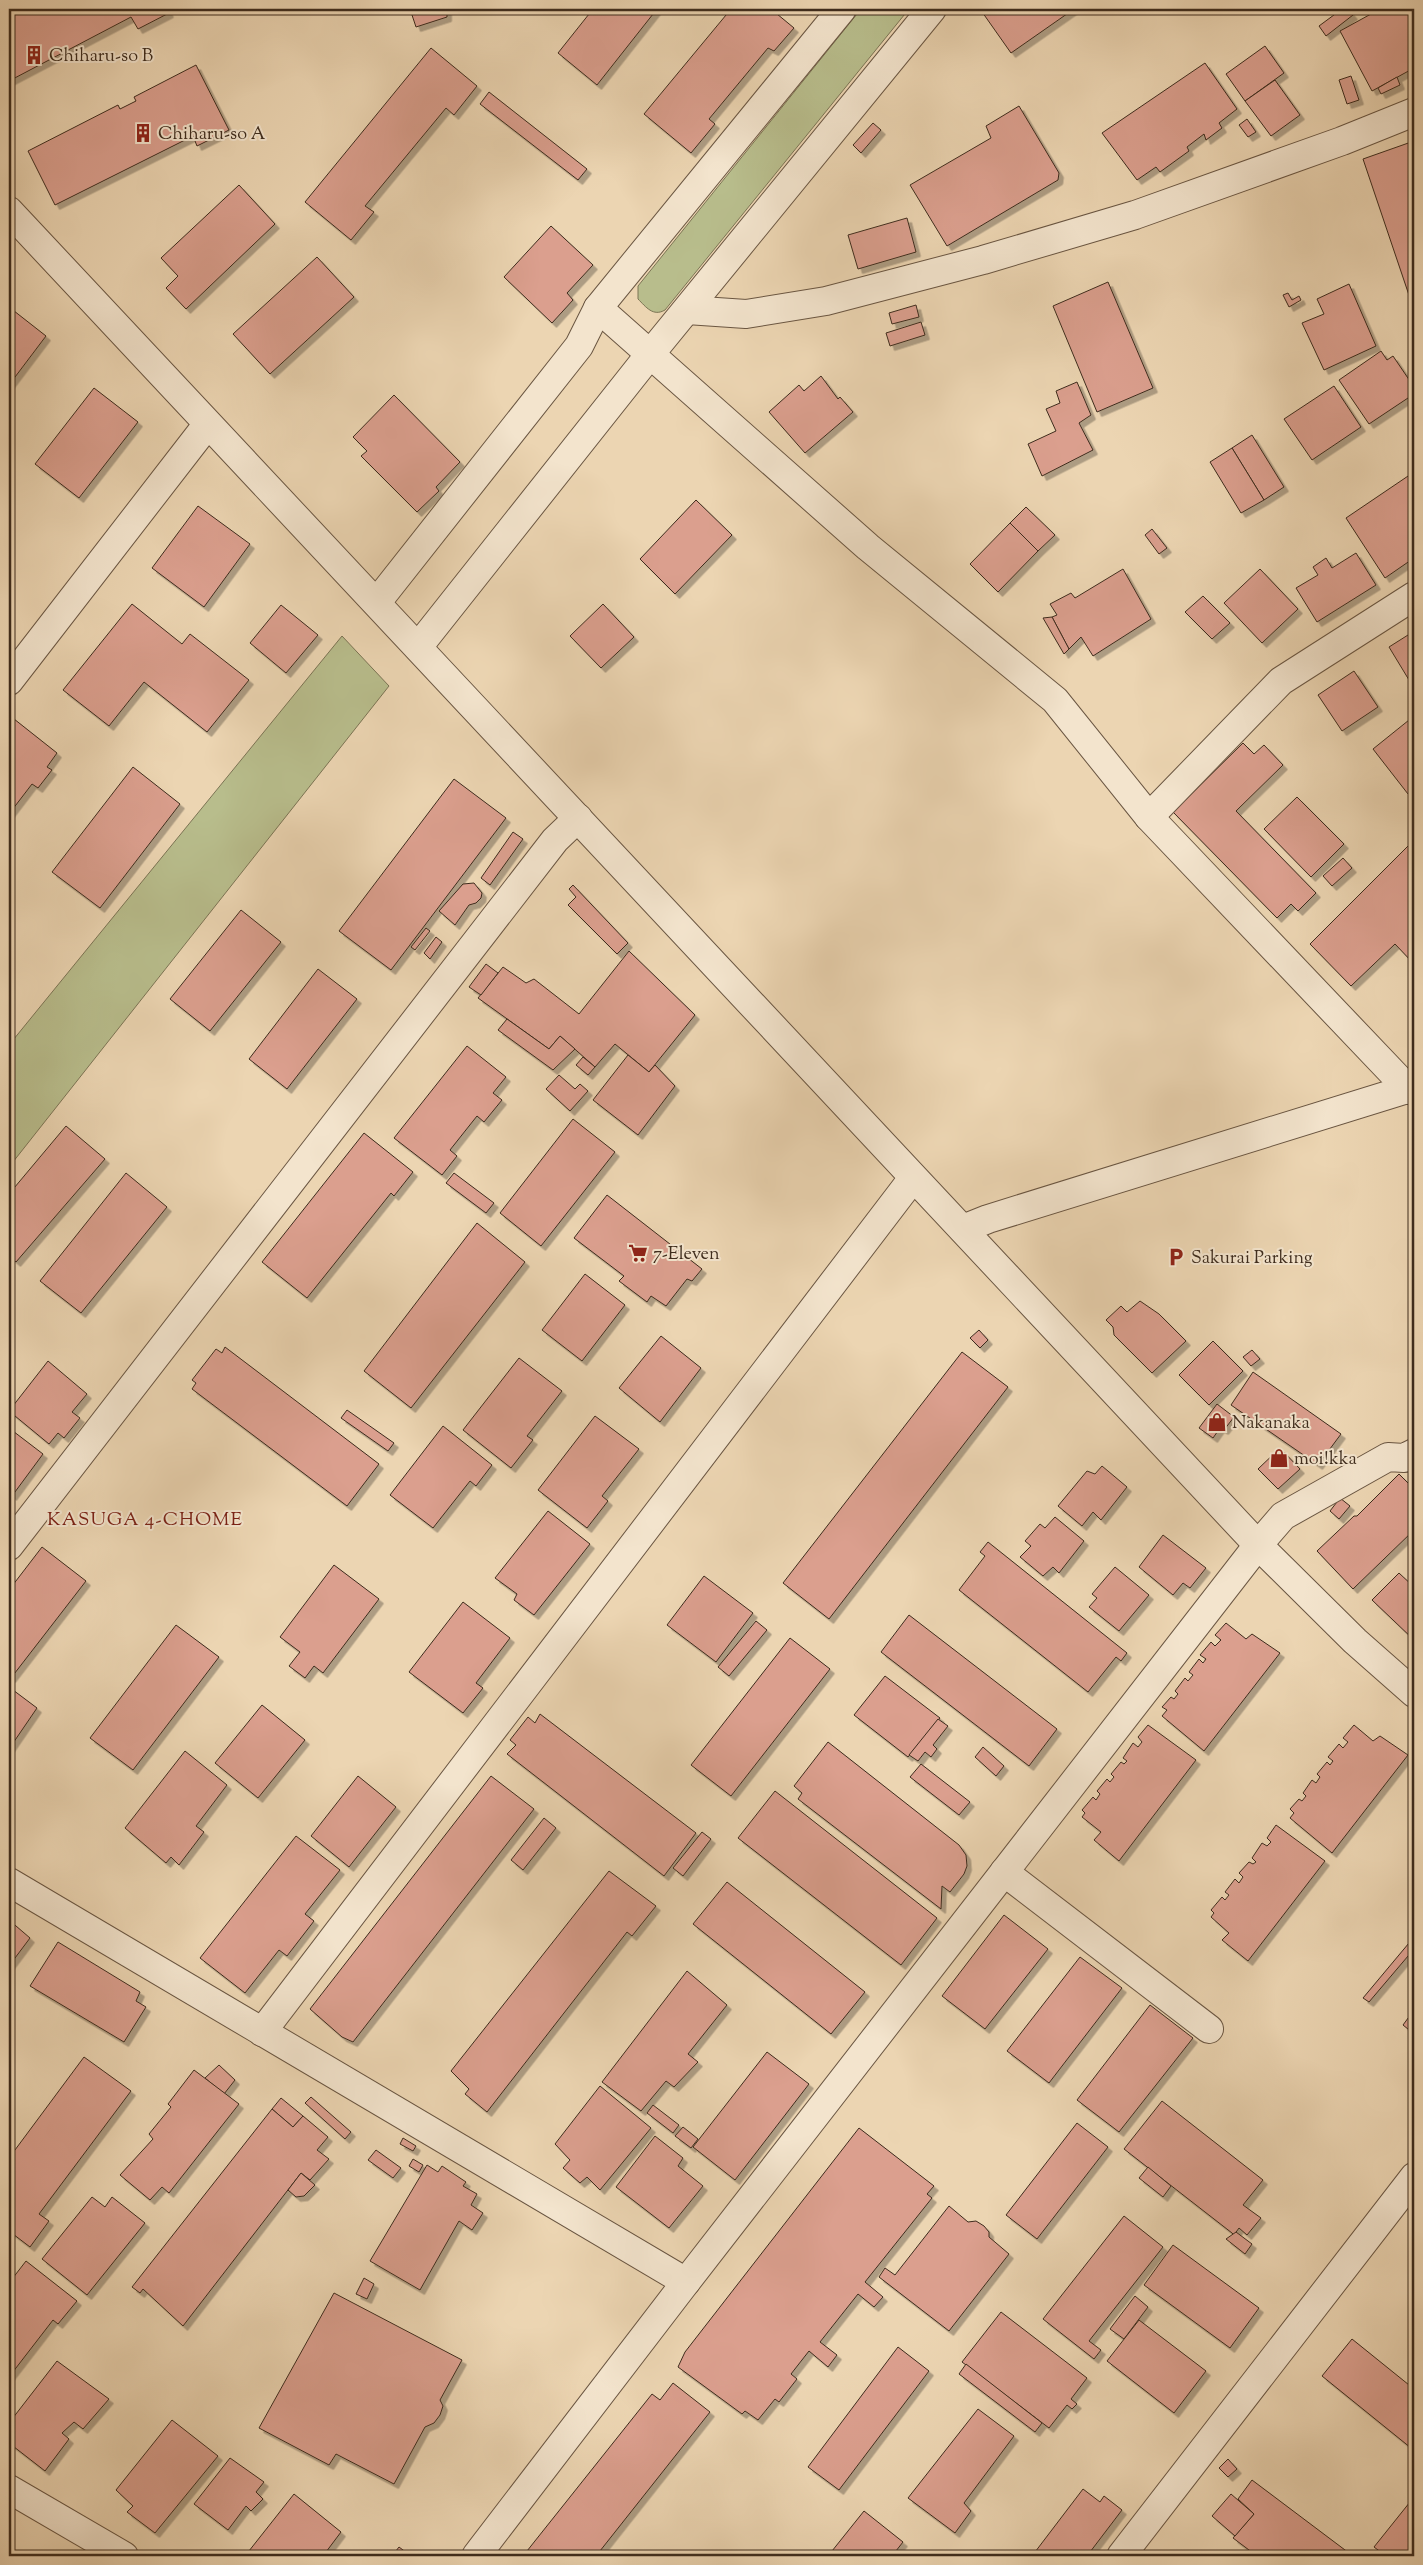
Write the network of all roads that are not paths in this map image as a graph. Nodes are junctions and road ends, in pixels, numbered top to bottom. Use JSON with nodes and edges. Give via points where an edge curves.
{"nodes":[{"id":1,"x":842,"y":9,"type":"edge"},
{"id":2,"x":932,"y":9,"type":"edge"},
{"id":3,"x":1414,"y":112,"type":"edge"},
{"id":4,"x":9,"y":211,"type":"edge"},
{"id":5,"x":598,"y":308,"type":"junction"},
{"id":6,"x":687,"y":310,"type":"junction"},
{"id":7,"x":651,"y":353,"type":"junction"},
{"id":8,"x":207,"y":425,"type":"junction"},
{"id":9,"x":1414,"y":596,"type":"edge"},
{"id":10,"x":377,"y":602,"type":"junction"},
{"id":11,"x":418,"y":647,"type":"junction"},
{"id":12,"x":9,"y":681,"type":"edge"},
{"id":13,"x":1149,"y":817,"type":"junction"},
{"id":14,"x":578,"y":818,"type":"junction"},
{"id":15,"x":1412,"y":1089,"type":"edge"},
{"id":16,"x":913,"y":1178,"type":"junction"},
{"id":17,"x":963,"y":1229,"type":"junction"},
{"id":18,"x":1411,"y":1460,"type":"edge"},
{"id":19,"x":1258,"y":1545,"type":"junction"},
{"id":20,"x":9,"y":1546,"type":"edge"},
{"id":21,"x":1414,"y":1692,"type":"edge"},
{"id":22,"x":1004,"y":1872,"type":"junction"},
{"id":23,"x":9,"y":1882,"type":"edge"},
{"id":24,"x":1209,"y":2029,"type":"dead end"},
{"id":25,"x":262,"y":2032,"type":"junction"},
{"id":26,"x":1414,"y":2177,"type":"edge"},
{"id":27,"x":686,"y":2282,"type":"junction"},
{"id":28,"x":9,"y":2489,"type":"edge"},
{"id":29,"x":124,"y":2556,"type":"edge"},
{"id":30,"x":476,"y":2556,"type":"edge"},
{"id":31,"x":1121,"y":2556,"type":"edge"}],
"edges":[{"from":1,"to":5,"type":"street"},
{"from":2,"to":6,"type":"street"},
{"from":3,"to":6,"type":"street","via":[[1136,214],[983,260],[817,302],[746,314]]},
{"from":4,"to":8,"type":"street"},
{"from":5,"to":7,"type":"street"},
{"from":5,"to":10,"type":"street","via":[[579,346]]},
{"from":6,"to":7,"type":"street"},
{"from":7,"to":11,"type":"street"},
{"from":7,"to":13,"type":"street","via":[[868,547],[1055,700]]},
{"from":8,"to":10,"type":"street"},
{"from":8,"to":12,"type":"street"},
{"from":9,"to":13,"type":"street","via":[[1280,681]]},
{"from":10,"to":11,"type":"street"},
{"from":11,"to":14,"type":"street"},
{"from":13,"to":15,"type":"street"},
{"from":14,"to":16,"type":"street"},
{"from":14,"to":20,"type":"street","via":[[555,840]]},
{"from":15,"to":17,"type":"street"},
{"from":16,"to":17,"type":"street"},
{"from":16,"to":25,"type":"street"},
{"from":17,"to":19,"type":"street"},
{"from":18,"to":19,"type":"street","via":[[1388,1457],[1290,1511]]},
{"from":19,"to":21,"type":"street","via":[[1355,1641]]},
{"from":19,"to":22,"type":"street"},
{"from":22,"to":24,"type":"street"},
{"from":22,"to":27,"type":"street"},
{"from":23,"to":25,"type":"street"},
{"from":25,"to":27,"type":"street"},
{"from":26,"to":31,"type":"street"},
{"from":27,"to":30,"type":"street"},
{"from":28,"to":29,"type":"street"}]}
